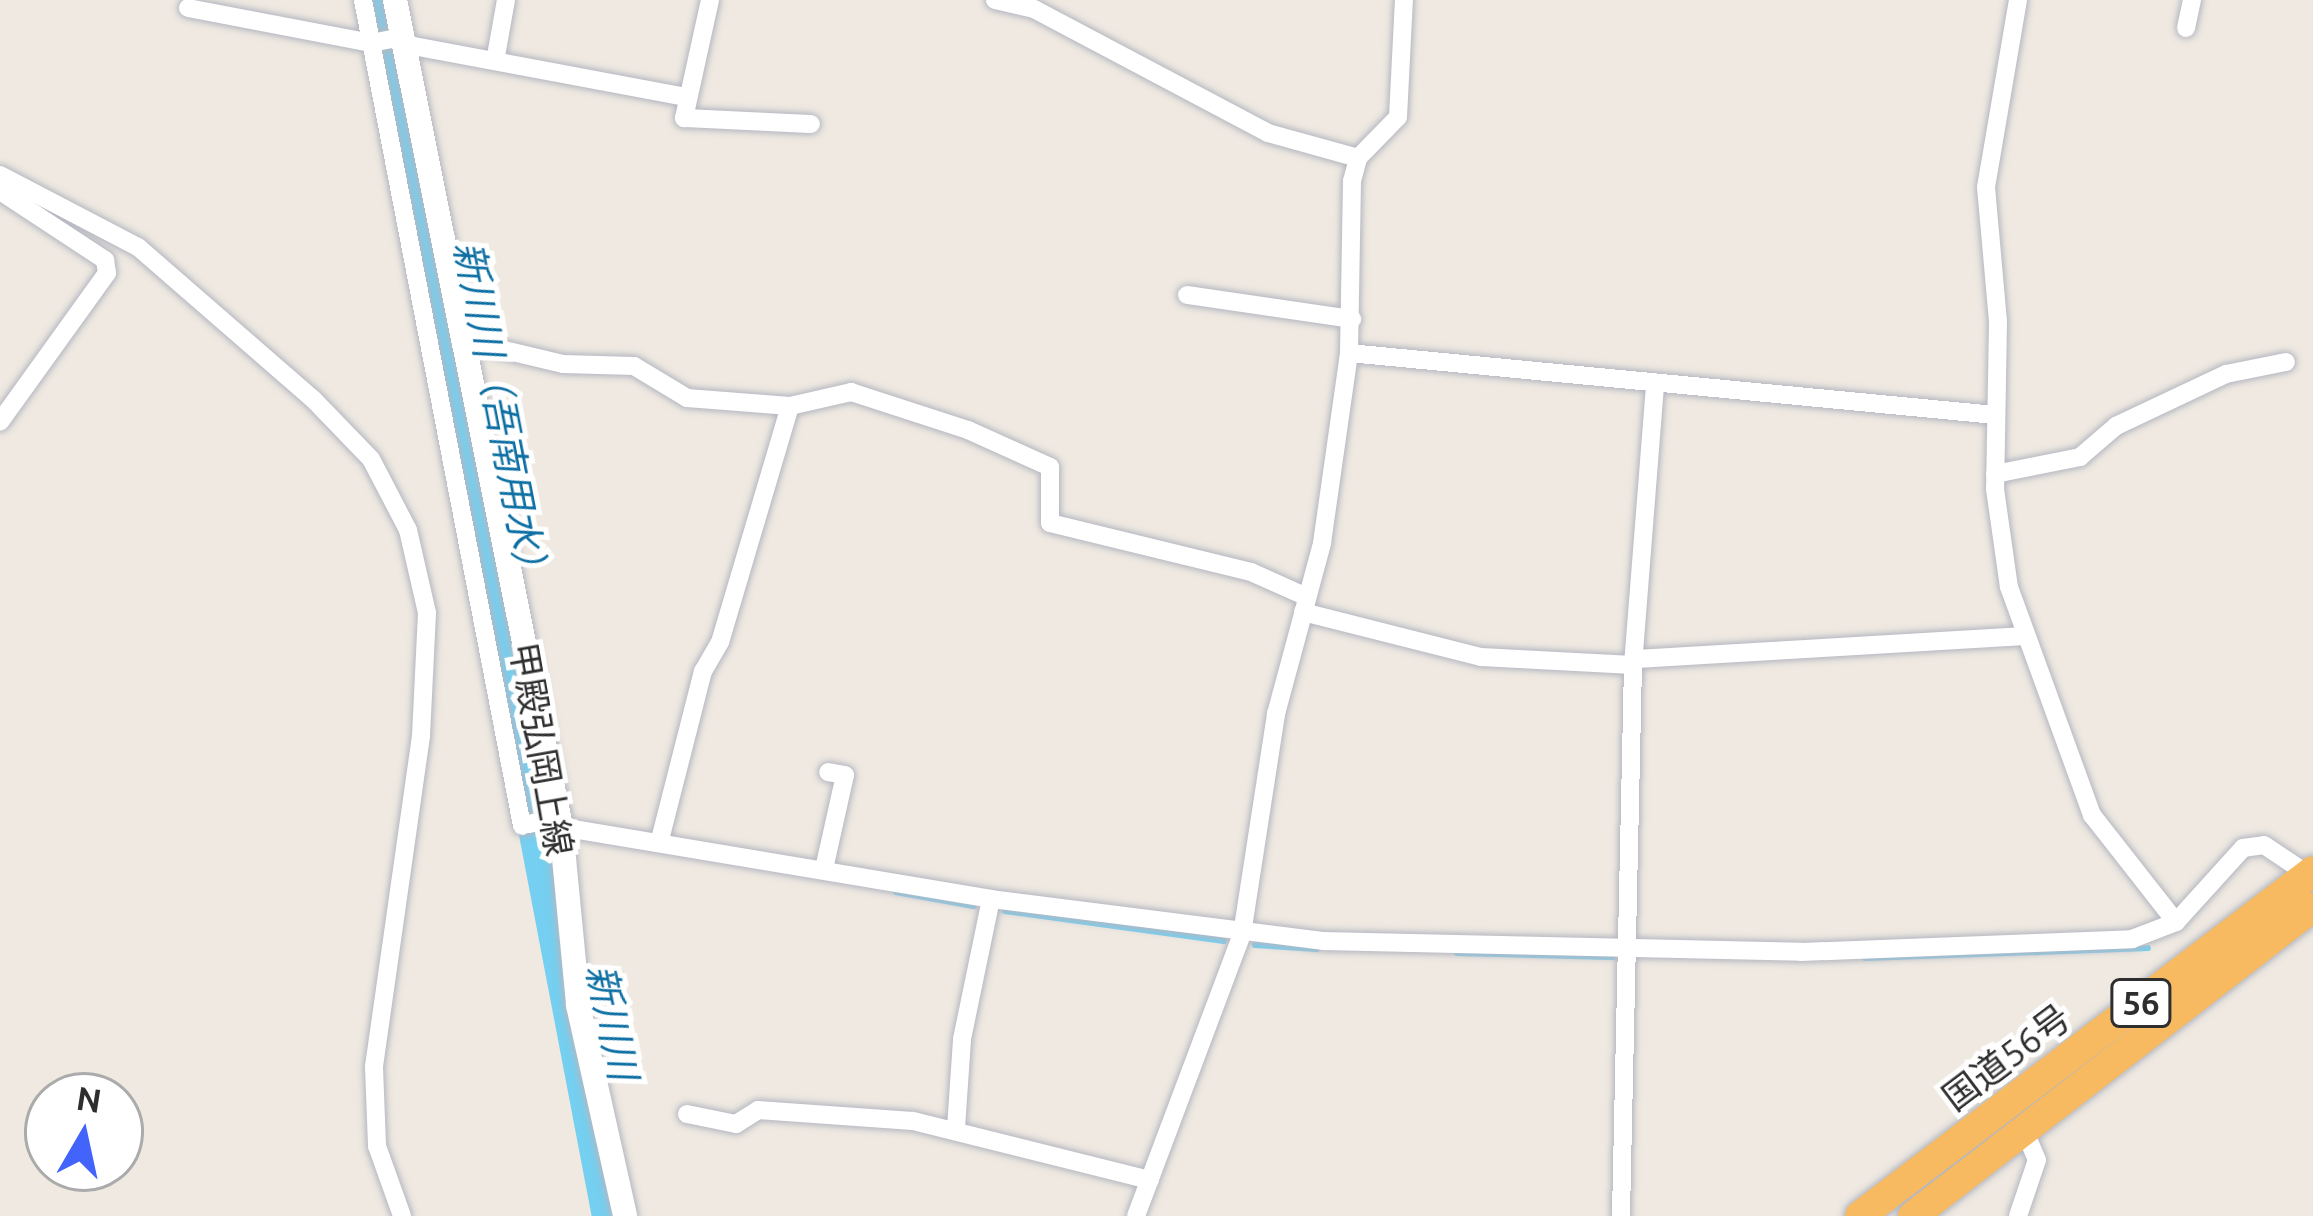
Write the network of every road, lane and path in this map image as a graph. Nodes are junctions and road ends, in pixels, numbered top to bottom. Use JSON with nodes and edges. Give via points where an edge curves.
{"nodes":[{"id":1,"x":363,"y":0,"type":"edge"},
{"id":2,"x":395,"y":0,"type":"edge"},
{"id":3,"x":506,"y":0,"type":"edge"},
{"id":4,"x":710,"y":0,"type":"edge"},
{"id":5,"x":995,"y":0,"type":"edge"},
{"id":6,"x":1403,"y":0,"type":"edge"},
{"id":7,"x":2018,"y":0,"type":"edge"},
{"id":8,"x":2192,"y":0,"type":"edge"},
{"id":9,"x":188,"y":8,"type":"dead end"},
{"id":10,"x":2186,"y":28,"type":"dead end"},
{"id":11,"x":389,"y":41,"type":"junction"},
{"id":12,"x":496,"y":56,"type":"junction"},
{"id":13,"x":687,"y":97,"type":"junction"},
{"id":14,"x":811,"y":124,"type":"dead end"},
{"id":15,"x":1358,"y":158,"type":"junction"},
{"id":16,"x":0,"y":176,"type":"edge"},
{"id":17,"x":0,"y":191,"type":"edge"},
{"id":18,"x":1187,"y":296,"type":"dead end"},
{"id":19,"x":1352,"y":319,"type":"junction"},
{"id":20,"x":462,"y":340,"type":"junction"},
{"id":21,"x":1349,"y":353,"type":"junction"},
{"id":22,"x":2286,"y":362,"type":"dead end"},
{"id":23,"x":1655,"y":388,"type":"junction"},
{"id":24,"x":790,"y":406,"type":"junction"},
{"id":25,"x":1995,"y":415,"type":"junction"},
{"id":26,"x":0,"y":422,"type":"edge"},
{"id":27,"x":1995,"y":474,"type":"junction"},
{"id":28,"x":1305,"y":605,"type":"junction"},
{"id":29,"x":2024,"y":636,"type":"junction"},
{"id":30,"x":1635,"y":662,"type":"junction"},
{"id":31,"x":828,"y":772,"type":"dead end"},
{"id":32,"x":543,"y":823,"type":"junction"},
{"id":33,"x":660,"y":840,"type":"junction"},
{"id":34,"x":824,"y":869,"type":"junction"},
{"id":35,"x":2312,"y":874,"type":"edge"},
{"id":36,"x":991,"y":899,"type":"junction"},
{"id":37,"x":2313,"y":907,"type":"edge"},
{"id":38,"x":2176,"y":922,"type":"junction"},
{"id":39,"x":1242,"y":934,"type":"junction"},
{"id":40,"x":1630,"y":948,"type":"junction"},
{"id":41,"x":687,"y":1114,"type":"dead end"},
{"id":42,"x":956,"y":1128,"type":"junction"},
{"id":43,"x":2026,"y":1134,"type":"junction"},
{"id":44,"x":1150,"y":1180,"type":"junction"},
{"id":45,"x":402,"y":1216,"type":"edge"},
{"id":46,"x":625,"y":1216,"type":"edge"},
{"id":47,"x":1136,"y":1216,"type":"edge"},
{"id":48,"x":1621,"y":1216,"type":"edge"},
{"id":49,"x":1860,"y":1216,"type":"edge"},
{"id":50,"x":1913,"y":1216,"type":"edge"},
{"id":51,"x":2018,"y":1216,"type":"edge"}],
"edges":[{"from":1,"to":11,"type":"street"},
{"from":2,"to":11,"type":"main road","name":"甲殿弘岡上線"},
{"from":3,"to":12,"type":"street"},
{"from":4,"to":13,"type":"street"},
{"from":5,"to":15,"type":"street","via":[[1034,9],[1268,133]]},
{"from":6,"to":15,"type":"street","via":[[1398,117]]},
{"from":7,"to":25,"type":"street","via":[[1986,187]]},
{"from":8,"to":10,"type":"street"},
{"from":9,"to":11,"type":"street"},
{"from":11,"to":12,"type":"street"},
{"from":11,"to":20,"type":"main road","name":"甲殿弘岡上線"},
{"from":11,"to":32,"type":"street"},
{"from":12,"to":13,"type":"street"},
{"from":13,"to":14,"type":"street","via":[[692,125]]},
{"from":15,"to":19,"type":"street"},
{"from":16,"to":45,"type":"street","via":[[138,247],[357,444],[408,530],[427,613],[421,736],[374,1067],[377,1145]]},
{"from":17,"to":26,"type":"street","via":[[105,260],[107,273]]},
{"from":18,"to":19,"type":"street"},
{"from":19,"to":21,"type":"street"},
{"from":20,"to":24,"type":"street","via":[[563,364],[634,366],[687,398]]},
{"from":20,"to":32,"type":"main road","name":"甲殿弘岡上線"},
{"from":21,"to":23,"type":"street"},
{"from":21,"to":28,"type":"street"},
{"from":22,"to":27,"type":"street","via":[[2226,374],[2116,426],[2080,457]]},
{"from":23,"to":25,"type":"street"},
{"from":23,"to":30,"type":"street","via":[[1632,596]]},
{"from":24,"to":28,"type":"street","via":[[851,392],[968,430],[1050,467],[1050,524],[1251,572]]},
{"from":24,"to":33,"type":"street","via":[[720,642],[703,671]]},
{"from":25,"to":27,"type":"street"},
{"from":27,"to":29,"type":"street"},
{"from":28,"to":30,"type":"street","via":[[1481,657]]},
{"from":28,"to":39,"type":"street","via":[[1276,714]]},
{"from":29,"to":30,"type":"street"},
{"from":29,"to":38,"type":"street","via":[[2092,815]]},
{"from":30,"to":40,"type":"street"},
{"from":31,"to":34,"type":"street","via":[[845,775]]},
{"from":32,"to":33,"type":"street"},
{"from":32,"to":46,"type":"main road","name":"甲殿弘岡上線"},
{"from":33,"to":34,"type":"street"},
{"from":34,"to":36,"type":"street"},
{"from":35,"to":38,"type":"street","via":[[2264,845],[2242,848]]},
{"from":35,"to":49,"type":"highway","name":"国道56号","number":"56"},
{"from":36,"to":39,"type":"street"},
{"from":36,"to":42,"type":"street","via":[[962,1039]]},
{"from":37,"to":43,"type":"highway","name":"国道56号","number":"56"},
{"from":38,"to":40,"type":"street","via":[[2132,939]]},
{"from":39,"to":40,"type":"street"},
{"from":39,"to":44,"type":"street"},
{"from":40,"to":48,"type":"street"},
{"from":41,"to":42,"type":"street","via":[[736,1124],[758,1110]]},
{"from":42,"to":44,"type":"street"},
{"from":43,"to":50,"type":"highway","name":"国道56号","number":"56"},
{"from":43,"to":51,"type":"street","via":[[2037,1160]]},
{"from":44,"to":47,"type":"street"}]}
